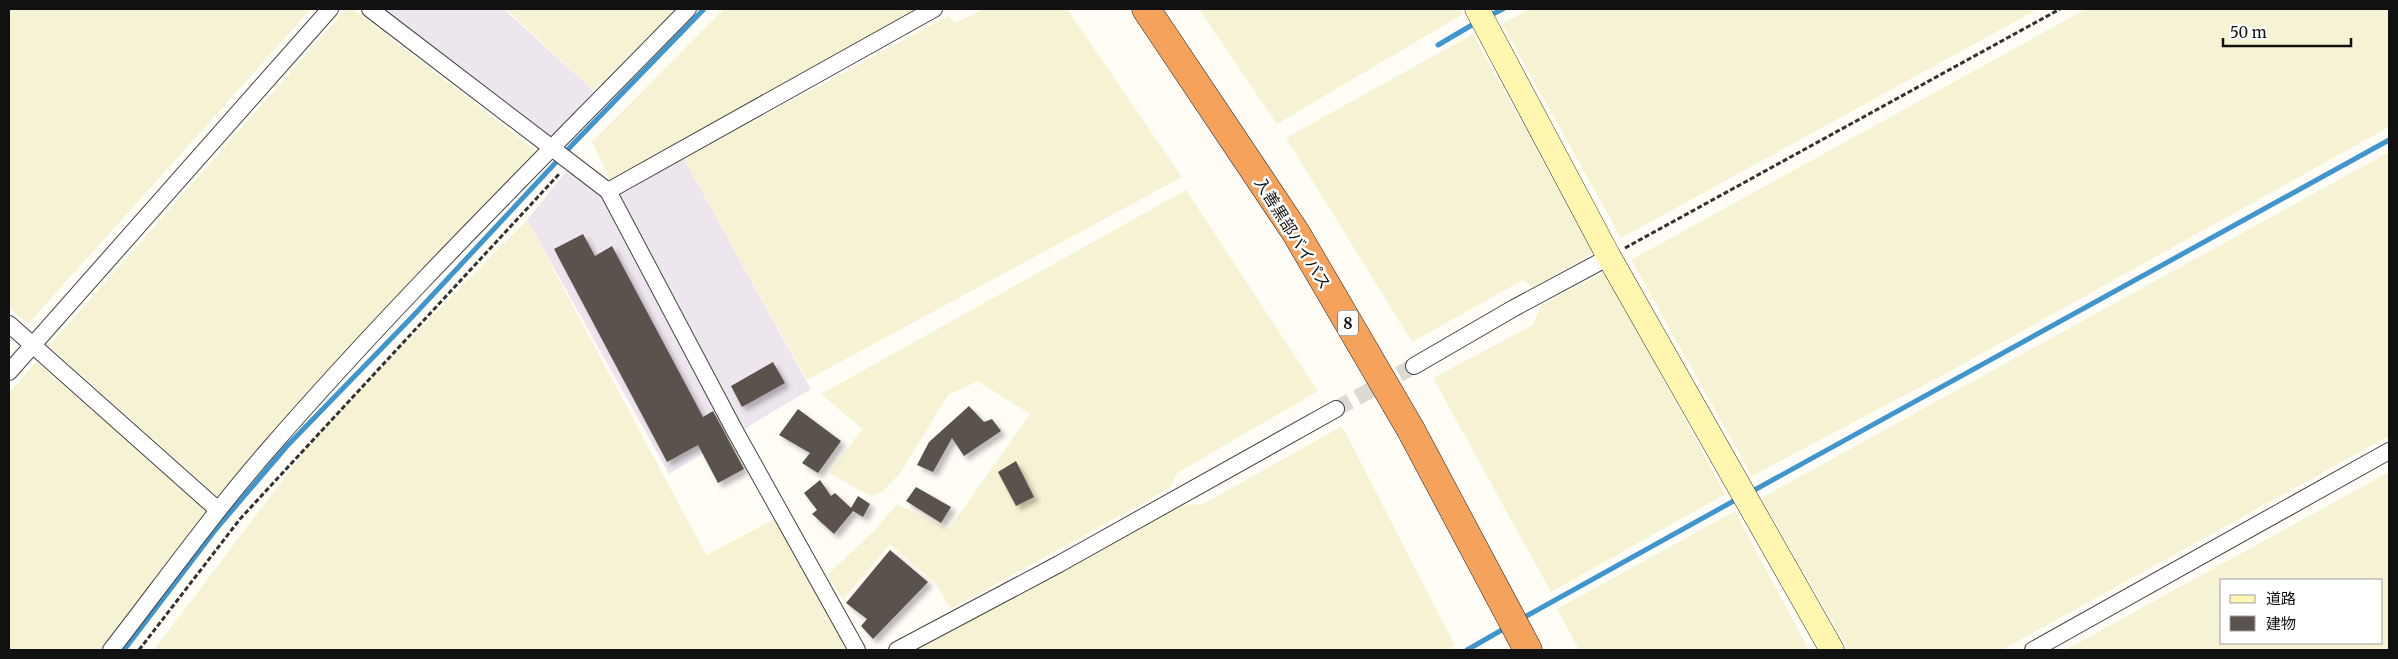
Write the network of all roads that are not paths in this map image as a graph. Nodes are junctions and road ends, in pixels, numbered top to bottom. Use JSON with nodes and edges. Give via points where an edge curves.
{"nodes":[{"id":1,"x":330,"y":9,"type":"edge"},
{"id":2,"x":370,"y":9,"type":"edge"},
{"id":3,"x":688,"y":9,"type":"edge"},
{"id":4,"x":934,"y":9,"type":"edge"},
{"id":5,"x":1146,"y":9,"type":"edge"},
{"id":6,"x":1477,"y":9,"type":"edge"},
{"id":7,"x":552,"y":148,"type":"junction"},
{"id":8,"x":608,"y":191,"type":"junction"},
{"id":9,"x":1609,"y":257,"type":"junction"},
{"id":10,"x":9,"y":324,"type":"edge"},
{"id":11,"x":32,"y":345,"type":"junction"},
{"id":12,"x":1414,"y":366,"type":"tunnel mouth"},
{"id":13,"x":9,"y":372,"type":"edge"},
{"id":14,"x":1336,"y":409,"type":"tunnel mouth"},
{"id":15,"x":2389,"y":451,"type":"edge"},
{"id":16,"x":218,"y":510,"type":"junction"},
{"id":17,"x":111,"y":650,"type":"edge"},
{"id":18,"x":856,"y":650,"type":"edge"},
{"id":19,"x":897,"y":650,"type":"edge"},
{"id":20,"x":1528,"y":650,"type":"edge"},
{"id":21,"x":1832,"y":650,"type":"edge"},
{"id":22,"x":2033,"y":650,"type":"edge"}],
"edges":[{"from":1,"to":11,"type":"street"},
{"from":2,"to":7,"type":"street"},
{"from":3,"to":7,"type":"street"},
{"from":4,"to":8,"type":"street"},
{"from":5,"to":20,"type":"highway","name":"入善黒部バイパス","number":"8","via":[[1296,233],[1411,430]]},
{"from":6,"to":9,"type":"street"},
{"from":7,"to":8,"type":"street"},
{"from":7,"to":16,"type":"street","via":[[326,385]]},
{"from":8,"to":18,"type":"street"},
{"from":9,"to":12,"type":"street"},
{"from":9,"to":21,"type":"street"},
{"from":10,"to":11,"type":"street"},
{"from":11,"to":13,"type":"street"},
{"from":11,"to":16,"type":"street"},
{"from":14,"to":19,"type":"street","via":[[1059,564]]},
{"from":15,"to":22,"type":"street"},
{"from":16,"to":17,"type":"street"}]}
